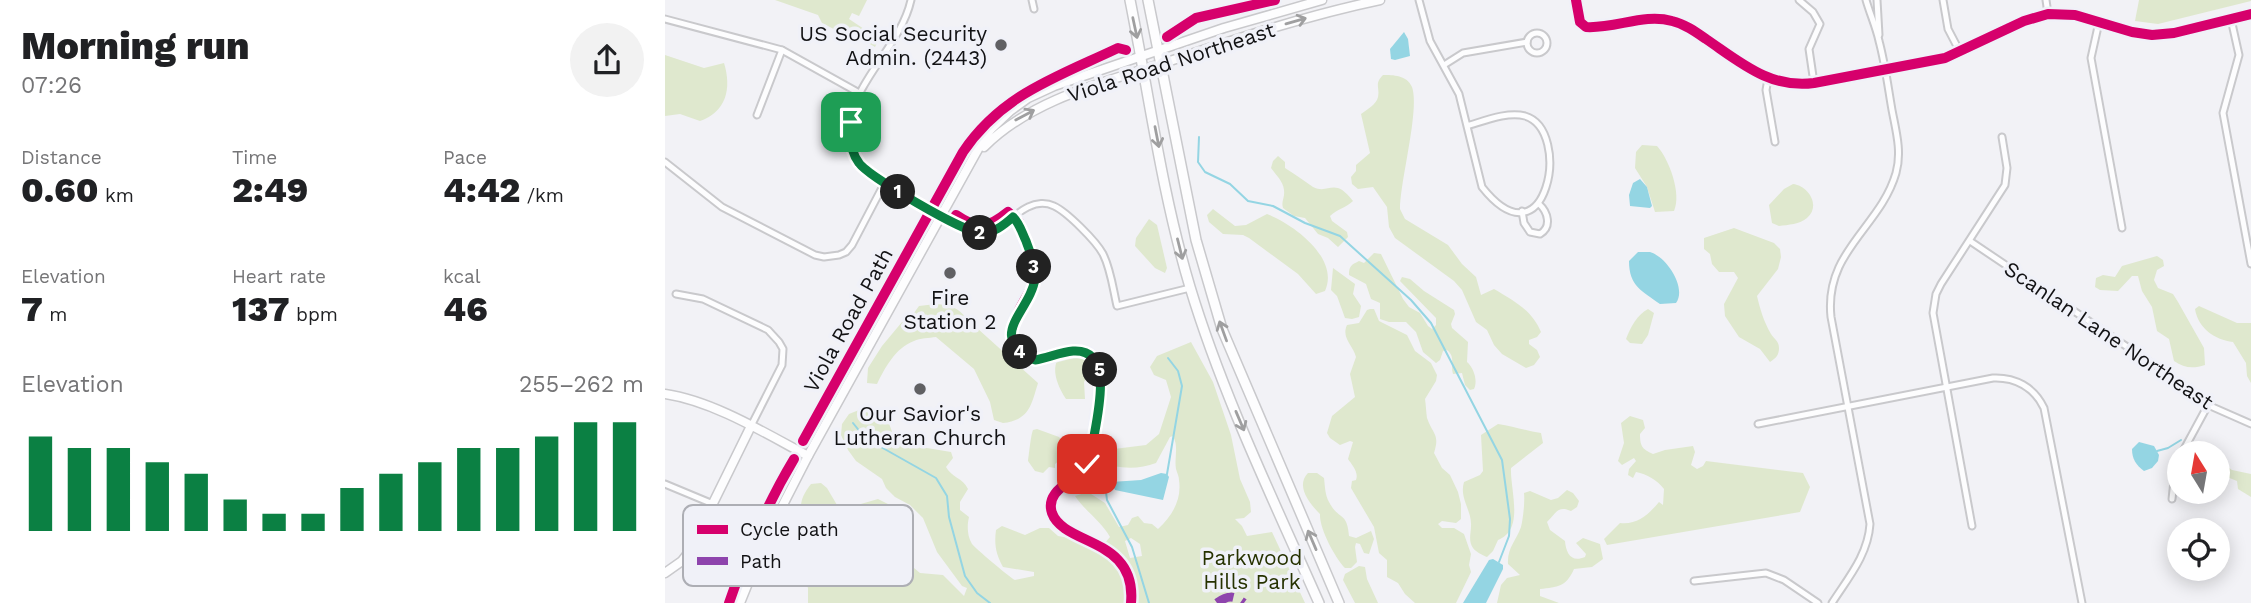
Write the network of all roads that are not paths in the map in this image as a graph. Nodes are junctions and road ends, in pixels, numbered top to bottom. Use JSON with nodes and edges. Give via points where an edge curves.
{"nodes":[{"id":1,"x":911,"y":0,"type":"edge"},
{"id":2,"x":1032,"y":0,"type":"edge"},
{"id":3,"x":1130,"y":0,"type":"edge"},
{"id":4,"x":1148,"y":0,"type":"edge"},
{"id":5,"x":1322,"y":0,"type":"edge"},
{"id":6,"x":1380,"y":0,"type":"edge"},
{"id":7,"x":1419,"y":0,"type":"edge"},
{"id":8,"x":1576,"y":0,"type":"edge"},
{"id":9,"x":1799,"y":0,"type":"edge"},
{"id":10,"x":1866,"y":0,"type":"edge"},
{"id":11,"x":1877,"y":0,"type":"edge"},
{"id":12,"x":1943,"y":0,"type":"edge"},
{"id":13,"x":2046,"y":0,"type":"edge"},
{"id":14,"x":1034,"y":9,"type":"dead end"},
{"id":15,"x":2048,"y":14,"type":"junction"},
{"id":16,"x":2251,"y":14,"type":"edge"},
{"id":17,"x":665,"y":19,"type":"edge"},
{"id":18,"x":2231,"y":19,"type":"junction"},
{"id":19,"x":2099,"y":22,"type":"junction"},
{"id":20,"x":1879,"y":41,"type":"junction"},
{"id":21,"x":1527,"y":42,"type":"dead end"},
{"id":22,"x":782,"y":50,"type":"junction"},
{"id":23,"x":1158,"y":50,"type":"junction"},
{"id":24,"x":1960,"y":52,"type":"junction"},
{"id":25,"x":1141,"y":56,"type":"junction"},
{"id":26,"x":1161,"y":64,"type":"junction"},
{"id":27,"x":1444,"y":65,"type":"junction"},
{"id":28,"x":1885,"y":69,"type":"junction"},
{"id":29,"x":1143,"y":70,"type":"junction"},
{"id":30,"x":1768,"y":79,"type":"junction"},
{"id":31,"x":1814,"y":83,"type":"junction"},
{"id":32,"x":861,"y":94,"type":"junction"},
{"id":33,"x":757,"y":115,"type":"dead end"},
{"id":34,"x":1467,"y":125,"type":"junction"},
{"id":35,"x":2002,"y":138,"type":"dead end"},
{"id":36,"x":1775,"y":142,"type":"dead end"},
{"id":37,"x":977,"y":154,"type":"junction"},
{"id":38,"x":665,"y":162,"type":"edge"},
{"id":39,"x":884,"y":184,"type":"junction"},
{"id":40,"x":1539,"y":204,"type":"junction"},
{"id":41,"x":1522,"y":211,"type":"junction"},
{"id":42,"x":942,"y":216,"type":"junction"},
{"id":43,"x":2122,"y":228,"type":"dead end"},
{"id":44,"x":1970,"y":242,"type":"junction"},
{"id":45,"x":2251,"y":264,"type":"edge"},
{"id":46,"x":1190,"y":288,"type":"junction"},
{"id":47,"x":676,"y":294,"type":"dead end"},
{"id":48,"x":1945,"y":388,"type":"junction"},
{"id":49,"x":665,"y":394,"type":"edge"},
{"id":50,"x":2208,"y":405,"type":"junction"},
{"id":51,"x":1848,"y":407,"type":"junction"},
{"id":52,"x":2251,"y":424,"type":"edge"},
{"id":53,"x":1758,"y":425,"type":"dead end"},
{"id":54,"x":751,"y":426,"type":"junction"},
{"id":55,"x":2188,"y":441,"type":"edge"},
{"id":56,"x":808,"y":456,"type":"junction"},
{"id":57,"x":665,"y":484,"type":"edge"},
{"id":58,"x":713,"y":504,"type":"joint"},
{"id":59,"x":783,"y":505,"type":"edge"},
{"id":60,"x":1972,"y":526,"type":"dead end"},
{"id":61,"x":683,"y":560,"type":"edge"},
{"id":62,"x":665,"y":573,"type":"edge"},
{"id":63,"x":1694,"y":581,"type":"dead end"},
{"id":64,"x":747,"y":586,"type":"edge"},
{"id":65,"x":740,"y":603,"type":"edge"},
{"id":66,"x":1319,"y":603,"type":"edge"},
{"id":67,"x":1339,"y":603,"type":"edge"},
{"id":68,"x":1818,"y":603,"type":"edge"},
{"id":69,"x":1832,"y":603,"type":"edge"},
{"id":70,"x":2082,"y":603,"type":"edge"}],
"edges":[{"from":1,"to":32,"type":"street"},
{"from":2,"to":14,"type":"street"},
{"from":3,"to":25,"type":"main road","one_way":true},
{"from":4,"to":23,"type":"main road"},
{"from":5,"to":23,"type":"main road","name":"Viola Road Northeast"},
{"from":26,"to":6,"type":"main road","name":"Viola Road Northeast","one_way":true,"via":[[1299,20]]},
{"from":7,"to":27,"type":"street","via":[[1430,41]]},
{"from":8,"to":30,"type":"street","via":[[1583,26],[1672,20]]},
{"from":9,"to":31,"type":"street","via":[[1820,24],[1809,49]]},
{"from":10,"to":20,"type":"street"},
{"from":11,"to":20,"type":"street"},
{"from":12,"to":24,"type":"street","via":[[1948,29]]},
{"from":13,"to":15,"type":"street"},
{"from":15,"to":19,"type":"street"},
{"from":15,"to":24,"type":"street"},
{"from":16,"to":18,"type":"street"},
{"from":17,"to":22,"type":"street"},
{"from":18,"to":19,"type":"street","via":[[2153,35]]},
{"from":18,"to":45,"type":"street","via":[[2239,55],[2224,104],[2224,122]]},
{"from":19,"to":43,"type":"street","via":[[2091,58]]},
{"from":20,"to":28,"type":"street"},
{"from":21,"to":27,"type":"street","via":[[1474,50]]},
{"from":22,"to":32,"type":"street"},
{"from":22,"to":33,"type":"street"},
{"from":23,"to":25,"type":"main road","name":"Viola Road Northeast"},
{"from":23,"to":26,"type":"main road"},
{"from":24,"to":28,"type":"street"},
{"from":25,"to":29,"type":"main road"},
{"from":25,"to":37,"type":"main road","name":"Viola Road Northeast","via":[[1028,98],[1001,119]]},
{"from":26,"to":29,"type":"main road","name":"Viola Road Northeast"},
{"from":67,"to":26,"type":"main road","one_way":true,"via":[[1222,328],[1196,240]]},
{"from":27,"to":34,"type":"street","via":[[1459,94]]},
{"from":28,"to":31,"type":"street"},
{"from":28,"to":51,"type":"street","via":[[1899,146],[1896,172],[1888,192],[1839,264],[1830,294]]},
{"from":37,"to":29,"type":"main road","name":"Viola Road Northeast","one_way":true,"via":[[1009,124],[1031,111]]},
{"from":29,"to":46,"type":"main road","one_way":true},
{"from":30,"to":31,"type":"street"},
{"from":30,"to":36,"type":"street"},
{"from":32,"to":39,"type":"street","via":[[851,122],[853,152],[864,169]]},
{"from":34,"to":40,"type":"street","via":[[1516,116],[1536,122],[1542,129],[1550,170]]},
{"from":34,"to":41,"type":"street","via":[[1482,187],[1506,208]]},
{"from":35,"to":44,"type":"street","via":[[2005,186]]},
{"from":37,"to":42,"type":"main road","name":"Viola Road Northeast"},
{"from":38,"to":39,"type":"street","via":[[722,207],[824,257],[846,252]]},
{"from":39,"to":42,"type":"street"},
{"from":40,"to":41,"type":"street"},
{"from":40,"to":41,"type":"street","via":[[1548,223],[1540,234],[1529,232]]},
{"from":42,"to":46,"type":"street","via":[[984,233],[1032,205],[1049,204],[1098,247],[1117,306]]},
{"from":42,"to":56,"type":"main road","name":"Viola Road Northeast"},
{"from":44,"to":48,"type":"street","via":[[1941,284],[1934,303]]},
{"from":44,"to":50,"type":"street","name":"Scanlan Lane Northeast"},
{"from":46,"to":66,"type":"main road","one_way":true,"via":[[1221,377]]},
{"from":47,"to":54,"type":"street","via":[[703,299],[768,330],[783,349],[782,365]]},
{"from":48,"to":51,"type":"street"},
{"from":48,"to":60,"type":"street"},
{"from":48,"to":70,"type":"street","via":[[2010,379],[2030,389],[2041,402]]},
{"from":49,"to":54,"type":"main road","via":[[695,401]]},
{"from":50,"to":52,"type":"street","name":"Scanlan Lane Northeast"},
{"from":50,"to":55,"type":"street"},
{"from":51,"to":53,"type":"street"},
{"from":51,"to":69,"type":"street","via":[[1869,533],[1861,559]]},
{"from":54,"to":56,"type":"main road"},
{"from":54,"to":58,"type":"main road"},
{"from":56,"to":59,"type":"main road","name":"Viola Road Northeast"},
{"from":57,"to":58,"type":"street"},
{"from":61,"to":62,"type":"main road"},
{"from":63,"to":68,"type":"street","via":[[1766,573]]},
{"from":64,"to":65,"type":"main road","name":"Viola Road Northeast"}]}
